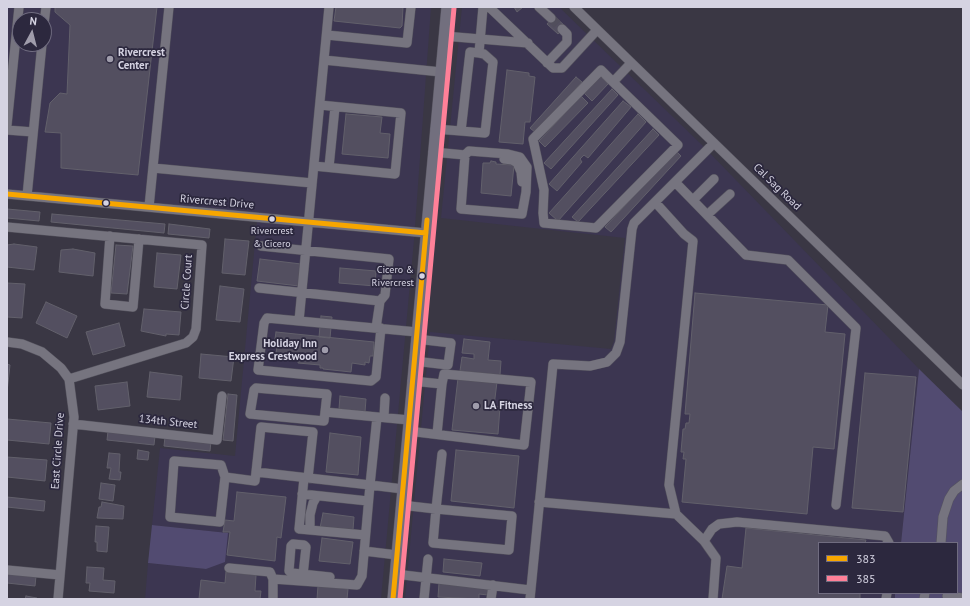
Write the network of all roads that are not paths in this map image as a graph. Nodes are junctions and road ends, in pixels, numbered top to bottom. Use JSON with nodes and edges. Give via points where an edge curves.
{"nodes":[{"id":1,"x":18,"y":7,"type":"edge"},
{"id":2,"x":169,"y":7,"type":"edge"},
{"id":3,"x":329,"y":7,"type":"edge"},
{"id":4,"x":411,"y":7,"type":"edge"},
{"id":5,"x":447,"y":7,"type":"edge"},
{"id":6,"x":483,"y":7,"type":"edge"},
{"id":7,"x":489,"y":7,"type":"edge"},
{"id":8,"x":539,"y":7,"type":"edge"},
{"id":9,"x":574,"y":7,"type":"edge"},
{"id":10,"x":551,"y":18,"type":"tunnel mouth"},
{"id":11,"x":562,"y":29,"type":"tunnel mouth"},
{"id":12,"x":597,"y":30,"type":"junction"},
{"id":13,"x":327,"y":35,"type":"junction"},
{"id":14,"x":444,"y":36,"type":"junction"},
{"id":15,"x":480,"y":39,"type":"junction"},
{"id":16,"x":528,"y":44,"type":"junction"},
{"id":17,"x":41,"y":52,"type":"edge"},
{"id":18,"x":480,"y":52,"type":"junction"},
{"id":19,"x":324,"y":60,"type":"junction"},
{"id":20,"x":547,"y":63,"type":"junction"},
{"id":21,"x":631,"y":63,"type":"junction"},
{"id":22,"x":441,"y":72,"type":"junction"},
{"id":23,"x":612,"y":82,"type":"junction"},
{"id":24,"x":320,"y":105,"type":"junction"},
{"id":25,"x":335,"y":106,"type":"junction"},
{"id":26,"x":7,"y":125,"type":"edge"},
{"id":27,"x":436,"y":128,"type":"junction"},
{"id":28,"x":7,"y":130,"type":"edge"},
{"id":29,"x":461,"y":131,"type":"junction"},
{"id":30,"x":33,"y":132,"type":"junction"},
{"id":31,"x":714,"y":143,"type":"junction"},
{"id":32,"x":433,"y":152,"type":"junction"},
{"id":33,"x":465,"y":155,"type":"junction"},
{"id":34,"x":314,"y":166,"type":"junction"},
{"id":35,"x":153,"y":168,"type":"junction"},
{"id":36,"x":330,"y":168,"type":"junction"},
{"id":37,"x":714,"y":179,"type":"dead end"},
{"id":38,"x":675,"y":182,"type":"junction"},
{"id":39,"x":312,"y":184,"type":"junction"},
{"id":40,"x":7,"y":194,"type":"edge"},
{"id":41,"x":730,"y":194,"type":"dead end"},
{"id":42,"x":27,"y":196,"type":"junction"},
{"id":43,"x":693,"y":200,"type":"junction"},
{"id":44,"x":655,"y":202,"type":"junction"},
{"id":45,"x":149,"y":207,"type":"junction"},
{"id":46,"x":707,"y":215,"type":"junction"},
{"id":47,"x":309,"y":222,"type":"junction"},
{"id":48,"x":7,"y":227,"type":"edge"},
{"id":49,"x":426,"y":233,"type":"junction"},
{"id":50,"x":110,"y":236,"type":"junction"},
{"id":51,"x":139,"y":239,"type":"junction"},
{"id":52,"x":261,"y":246,"type":"dead end"},
{"id":53,"x":306,"y":250,"type":"junction"},
{"id":54,"x":259,"y":288,"type":"dead end"},
{"id":55,"x":302,"y":292,"type":"junction"},
{"id":56,"x":380,"y":301,"type":"junction"},
{"id":57,"x":299,"y":320,"type":"junction"},
{"id":58,"x":378,"y":328,"type":"junction"},
{"id":59,"x":416,"y":335,"type":"junction"},
{"id":60,"x":7,"y":342,"type":"edge"},
{"id":61,"x":414,"y":361,"type":"junction"},
{"id":62,"x":69,"y":379,"type":"junction"},
{"id":63,"x":412,"y":381,"type":"junction"},
{"id":64,"x":442,"y":384,"type":"junction"},
{"id":65,"x":963,"y":385,"type":"edge"},
{"id":66,"x":222,"y":396,"type":"dead end"},
{"id":67,"x":385,"y":398,"type":"dead end"},
{"id":68,"x":325,"y":412,"type":"junction"},
{"id":69,"x":380,"y":417,"type":"junction"},
{"id":70,"x":73,"y":424,"type":"junction"},
{"id":71,"x":408,"y":425,"type":"junction"},
{"id":72,"x":437,"y":434,"type":"junction"},
{"id":73,"x":442,"y":454,"type":"dead end"},
{"id":74,"x":256,"y":472,"type":"junction"},
{"id":75,"x":225,"y":477,"type":"junction"},
{"id":76,"x":306,"y":478,"type":"junction"},
{"id":77,"x":963,"y":484,"type":"edge"},
{"id":78,"x":370,"y":485,"type":"junction"},
{"id":79,"x":402,"y":489,"type":"junction"},
{"id":80,"x":302,"y":494,"type":"junction"},
{"id":81,"x":317,"y":496,"type":"junction"},
{"id":82,"x":368,"y":501,"type":"junction"},
{"id":83,"x":539,"y":502,"type":"junction"},
{"id":84,"x":401,"y":505,"type":"junction"},
{"id":85,"x":836,"y":505,"type":"dead end"},
{"id":86,"x":436,"y":508,"type":"junction"},
{"id":87,"x":676,"y":514,"type":"junction"},
{"id":88,"x":310,"y":530,"type":"junction"},
{"id":89,"x":365,"y":535,"type":"junction"},
{"id":90,"x":887,"y":539,"type":"edge"},
{"id":91,"x":704,"y":541,"type":"junction"},
{"id":92,"x":941,"y":542,"type":"edge"},
{"id":93,"x":364,"y":551,"type":"junction"},
{"id":94,"x":397,"y":555,"type":"junction"},
{"id":95,"x":428,"y":559,"type":"dead end"},
{"id":96,"x":228,"y":568,"type":"dead end"},
{"id":97,"x":7,"y":570,"type":"edge"},
{"id":98,"x":303,"y":574,"type":"dead end"},
{"id":99,"x":395,"y":574,"type":"junction"},
{"id":100,"x":60,"y":575,"type":"junction"},
{"id":101,"x":426,"y":577,"type":"junction"},
{"id":102,"x":273,"y":579,"type":"junction"},
{"id":103,"x":360,"y":579,"type":"junction"},
{"id":104,"x":493,"y":585,"type":"junction"},
{"id":105,"x":530,"y":594,"type":"edge"},
{"id":106,"x":947,"y":596,"type":"edge"},
{"id":107,"x":963,"y":598,"type":"edge"},
{"id":108,"x":58,"y":599,"type":"edge"},
{"id":109,"x":272,"y":599,"type":"edge"},
{"id":110,"x":393,"y":599,"type":"edge"},
{"id":111,"x":424,"y":599,"type":"edge"},
{"id":112,"x":491,"y":599,"type":"edge"},
{"id":113,"x":713,"y":599,"type":"edge"}],
"edges":[{"from":1,"to":26,"type":"street"},
{"from":2,"to":35,"type":"street"},
{"from":3,"to":13,"type":"street"},
{"from":4,"to":13,"type":"street","via":[[408,43]]},
{"from":5,"to":14,"type":"main road"},
{"from":6,"to":15,"type":"street"},
{"from":7,"to":16,"type":"street"},
{"from":8,"to":10,"type":"street"},
{"from":9,"to":12,"type":"street","name":"Cal Sag Road"},
{"from":11,"to":20,"type":"street","via":[[567,34],[566,42]]},
{"from":12,"to":20,"type":"street","via":[[562,68],[554,68]]},
{"from":12,"to":21,"type":"street","name":"Cal Sag Road"},
{"from":13,"to":19,"type":"street"},
{"from":14,"to":15,"type":"street"},
{"from":14,"to":22,"type":"main road"},
{"from":15,"to":16,"type":"street"},
{"from":15,"to":18,"type":"street"},
{"from":16,"to":20,"type":"street"},
{"from":17,"to":30,"type":"street"},
{"from":18,"to":29,"type":"street","via":[[470,52]]},
{"from":18,"to":29,"type":"street","via":[[493,62],[485,133]]},
{"from":19,"to":22,"type":"street"},
{"from":19,"to":24,"type":"street"},
{"from":21,"to":23,"type":"street"},
{"from":21,"to":31,"type":"street","name":"Cal Sag Road"},
{"from":22,"to":27,"type":"main road"},
{"from":23,"to":23,"type":"street","via":[[678,145],[596,228],[544,223],[544,190],[533,139],[601,70]]},
{"from":24,"to":25,"type":"street"},
{"from":24,"to":34,"type":"street"},
{"from":25,"to":36,"type":"street"},
{"from":25,"to":36,"type":"street","via":[[401,113],[395,174]]},
{"from":27,"to":29,"type":"street"},
{"from":27,"to":32,"type":"main road"},
{"from":28,"to":30,"type":"street"},
{"from":30,"to":42,"type":"street"},
{"from":31,"to":38,"type":"street"},
{"from":31,"to":65,"type":"street","name":"Cal Sag Road"},
{"from":32,"to":33,"type":"street"},
{"from":32,"to":49,"type":"main road"},
{"from":33,"to":33,"type":"street","via":[[461,209],[522,214],[524,202],[521,194],[521,172],[517,163],[512,160]]},
{"from":34,"to":36,"type":"street"},
{"from":34,"to":39,"type":"street"},
{"from":35,"to":39,"type":"street"},
{"from":35,"to":45,"type":"street"},
{"from":37,"to":43,"type":"street"},
{"from":38,"to":43,"type":"street"},
{"from":38,"to":44,"type":"street"},
{"from":39,"to":47,"type":"street"},
{"from":40,"to":42,"type":"street","name":"Rivercrest Drive"},
{"from":41,"to":46,"type":"street"},
{"from":42,"to":45,"type":"street","name":"Rivercrest Drive"},
{"from":43,"to":46,"type":"street"},
{"from":44,"to":83,"type":"street","via":[[634,223],[632,229],[620,342],[616,353],[607,362],[590,366],[553,364]]},
{"from":44,"to":87,"type":"street","via":[[693,242],[669,485]]},
{"from":45,"to":47,"type":"street","name":"Rivercrest Drive"},
{"from":46,"to":85,"type":"street","via":[[746,255],[788,260],[856,328]]},
{"from":47,"to":49,"type":"street","name":"Rivercrest Drive"},
{"from":47,"to":53,"type":"street"},
{"from":48,"to":50,"type":"street","name":"Circle Court"},
{"from":49,"to":59,"type":"main road"},
{"from":50,"to":51,"type":"street","name":"Circle Court"},
{"from":50,"to":51,"type":"street","via":[[105,304],[133,307]]},
{"from":51,"to":62,"type":"street","name":"Circle Court","via":[[202,245],[196,329],[193,337],[186,343]]},
{"from":52,"to":53,"type":"street"},
{"from":53,"to":55,"type":"street"},
{"from":53,"to":56,"type":"street","via":[[389,259],[385,295]]},
{"from":54,"to":55,"type":"street"},
{"from":55,"to":56,"type":"street"},
{"from":55,"to":57,"type":"street"},
{"from":56,"to":58,"type":"street"},
{"from":57,"to":58,"type":"street"},
{"from":57,"to":58,"type":"street","via":[[267,318],[264,323],[258,370],[371,381],[376,377]]},
{"from":58,"to":59,"type":"street"},
{"from":59,"to":61,"type":"main road"},
{"from":59,"to":61,"type":"street","via":[[451,343],[448,365]]},
{"from":60,"to":62,"type":"street","via":[[22,344],[42,352]]},
{"from":61,"to":63,"type":"main road"},
{"from":62,"to":70,"type":"street","name":"East Circle Drive"},
{"from":63,"to":64,"type":"street"},
{"from":63,"to":71,"type":"main road"},
{"from":64,"to":72,"type":"street"},
{"from":64,"to":72,"type":"street","via":[[444,374],[531,382],[524,445]]},
{"from":66,"to":70,"type":"street","name":"134th Street","via":[[217,440]]},
{"from":67,"to":69,"type":"street"},
{"from":68,"to":68,"type":"street","via":[[324,421],[250,414],[256,388],[327,394]]},
{"from":68,"to":69,"type":"street"},
{"from":69,"to":71,"type":"street"},
{"from":69,"to":78,"type":"street"},
{"from":70,"to":100,"type":"street","name":"East Circle Drive"},
{"from":71,"to":72,"type":"street"},
{"from":71,"to":79,"type":"main road"},
{"from":73,"to":86,"type":"street"},
{"from":74,"to":75,"type":"street","via":[[255,481]]},
{"from":74,"to":76,"type":"street"},
{"from":74,"to":76,"type":"street","via":[[261,427],[313,432]]},
{"from":75,"to":75,"type":"street","via":[[220,522],[170,517],[174,461],[221,465]]},
{"from":76,"to":78,"type":"street"},
{"from":76,"to":80,"type":"street"},
{"from":77,"to":92,"type":"street","via":[[948,499],[943,517]]},
{"from":78,"to":79,"type":"street"},
{"from":78,"to":82,"type":"street"},
{"from":79,"to":84,"type":"main road"},
{"from":80,"to":81,"type":"street"},
{"from":80,"to":88,"type":"street","via":[[299,529]]},
{"from":81,"to":82,"type":"street"},
{"from":81,"to":88,"type":"street","via":[[311,509]]},
{"from":82,"to":89,"type":"street"},
{"from":83,"to":87,"type":"street"},
{"from":83,"to":105,"type":"street"},
{"from":84,"to":86,"type":"street"},
{"from":84,"to":94,"type":"main road"},
{"from":86,"to":86,"type":"street","via":[[512,516],[509,550],[433,543]]},
{"from":87,"to":91,"type":"street"},
{"from":88,"to":89,"type":"street"},
{"from":89,"to":93,"type":"street"},
{"from":90,"to":91,"type":"street","via":[[726,522],[712,529]]},
{"from":91,"to":113,"type":"street","via":[[716,558]]},
{"from":93,"to":94,"type":"street"},
{"from":93,"to":103,"type":"street"},
{"from":94,"to":99,"type":"main road"},
{"from":95,"to":101,"type":"street"},
{"from":96,"to":102,"type":"street","via":[[270,572]]},
{"from":97,"to":100,"type":"street"},
{"from":98,"to":103,"type":"street"},
{"from":99,"to":101,"type":"street"},
{"from":99,"to":110,"type":"main road"},
{"from":100,"to":108,"type":"street","name":"East Circle Drive"},
{"from":101,"to":104,"type":"street"},
{"from":101,"to":111,"type":"street"},
{"from":102,"to":103,"type":"street","via":[[357,585]]},
{"from":102,"to":109,"type":"street"},
{"from":104,"to":105,"type":"street"},
{"from":104,"to":112,"type":"street"},
{"from":106,"to":107,"type":"street"}]}
